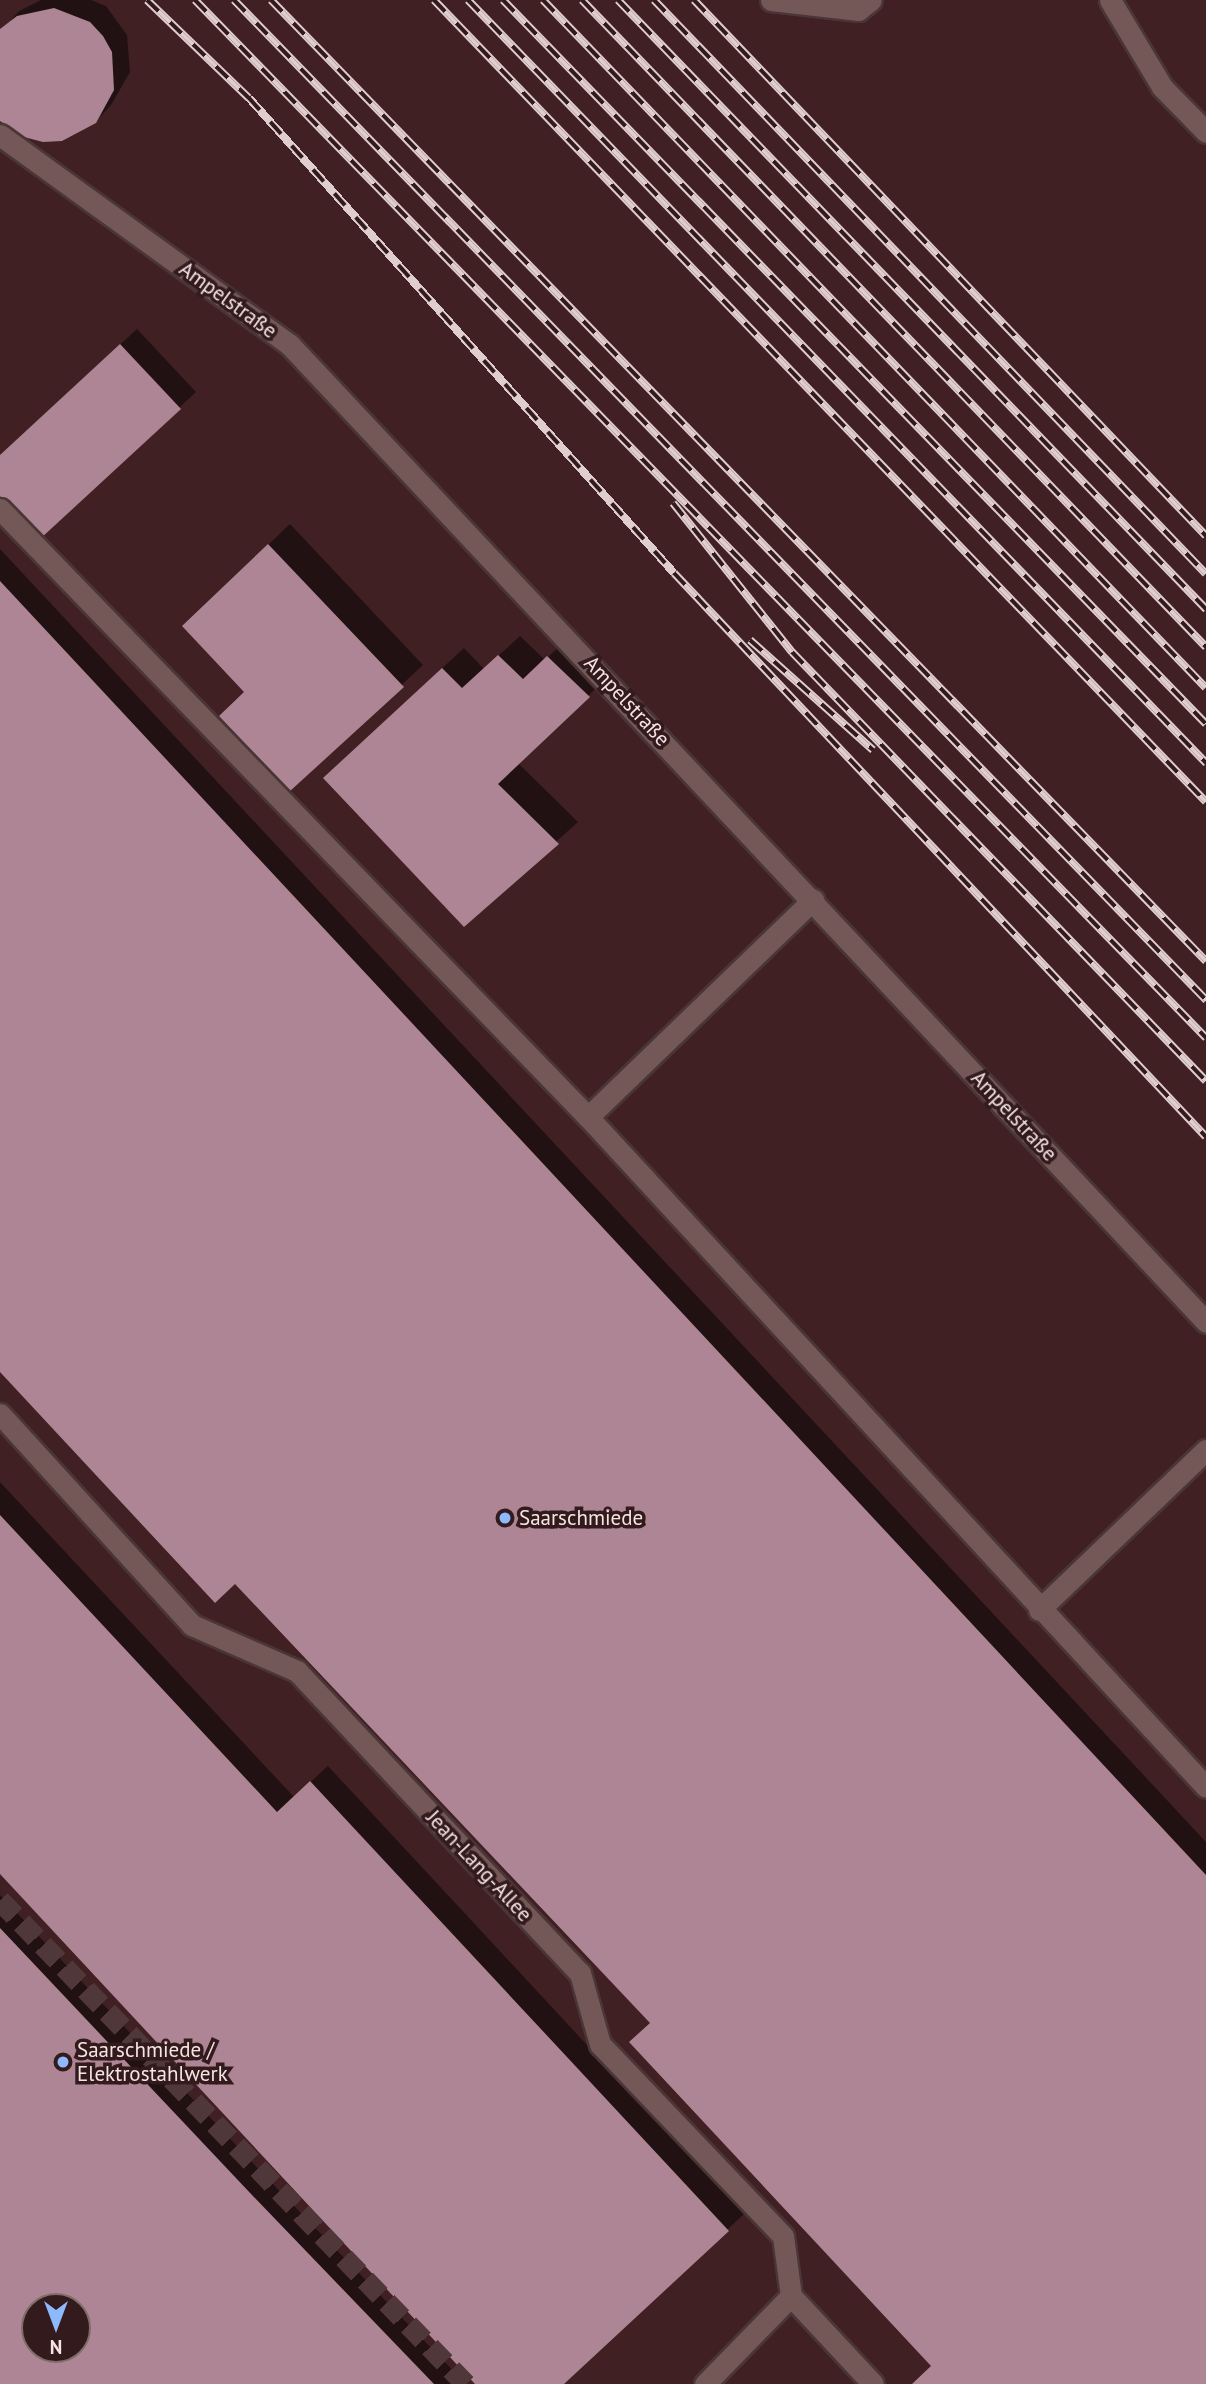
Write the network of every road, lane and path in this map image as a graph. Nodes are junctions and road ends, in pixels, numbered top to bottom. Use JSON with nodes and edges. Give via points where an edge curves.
{"nodes":[{"id":1,"x":771,"y":0,"type":"edge"},
{"id":2,"x":872,"y":0,"type":"edge"},
{"id":3,"x":1110,"y":0,"type":"edge"},
{"id":4,"x":1206,"y":132,"type":"edge"},
{"id":5,"x":0,"y":135,"type":"edge"},
{"id":6,"x":0,"y":509,"type":"edge"},
{"id":7,"x":813,"y":900,"type":"junction"},
{"id":8,"x":588,"y":1117,"type":"junction"},
{"id":9,"x":1206,"y":1322,"type":"edge"},
{"id":10,"x":0,"y":1413,"type":"edge"},
{"id":11,"x":1206,"y":1450,"type":"edge"},
{"id":12,"x":1040,"y":1610,"type":"junction"},
{"id":13,"x":1206,"y":1787,"type":"edge"},
{"id":14,"x":791,"y":2296,"type":"junction"},
{"id":15,"x":705,"y":2384,"type":"edge"},
{"id":16,"x":873,"y":2384,"type":"edge"}],
"edges":[{"from":1,"to":2,"type":"lane","via":[[858,10]]},
{"from":3,"to":4,"type":"lane","via":[[1162,87]]},
{"from":5,"to":7,"type":"lane","name":"Ampelstraße","via":[[289,344]]},
{"from":6,"to":8,"type":"lane"},
{"from":7,"to":8,"type":"lane"},
{"from":7,"to":9,"type":"lane","name":"Ampelstraße"},
{"from":8,"to":12,"type":"lane"},
{"from":10,"to":14,"type":"lane","name":"Jean-Lang-Allee","via":[[192,1625],[297,1671],[580,1973],[600,2045],[783,2236]]},
{"from":11,"to":12,"type":"lane"},
{"from":12,"to":13,"type":"lane"},
{"from":14,"to":15,"type":"lane"},
{"from":14,"to":16,"type":"lane"}]}
